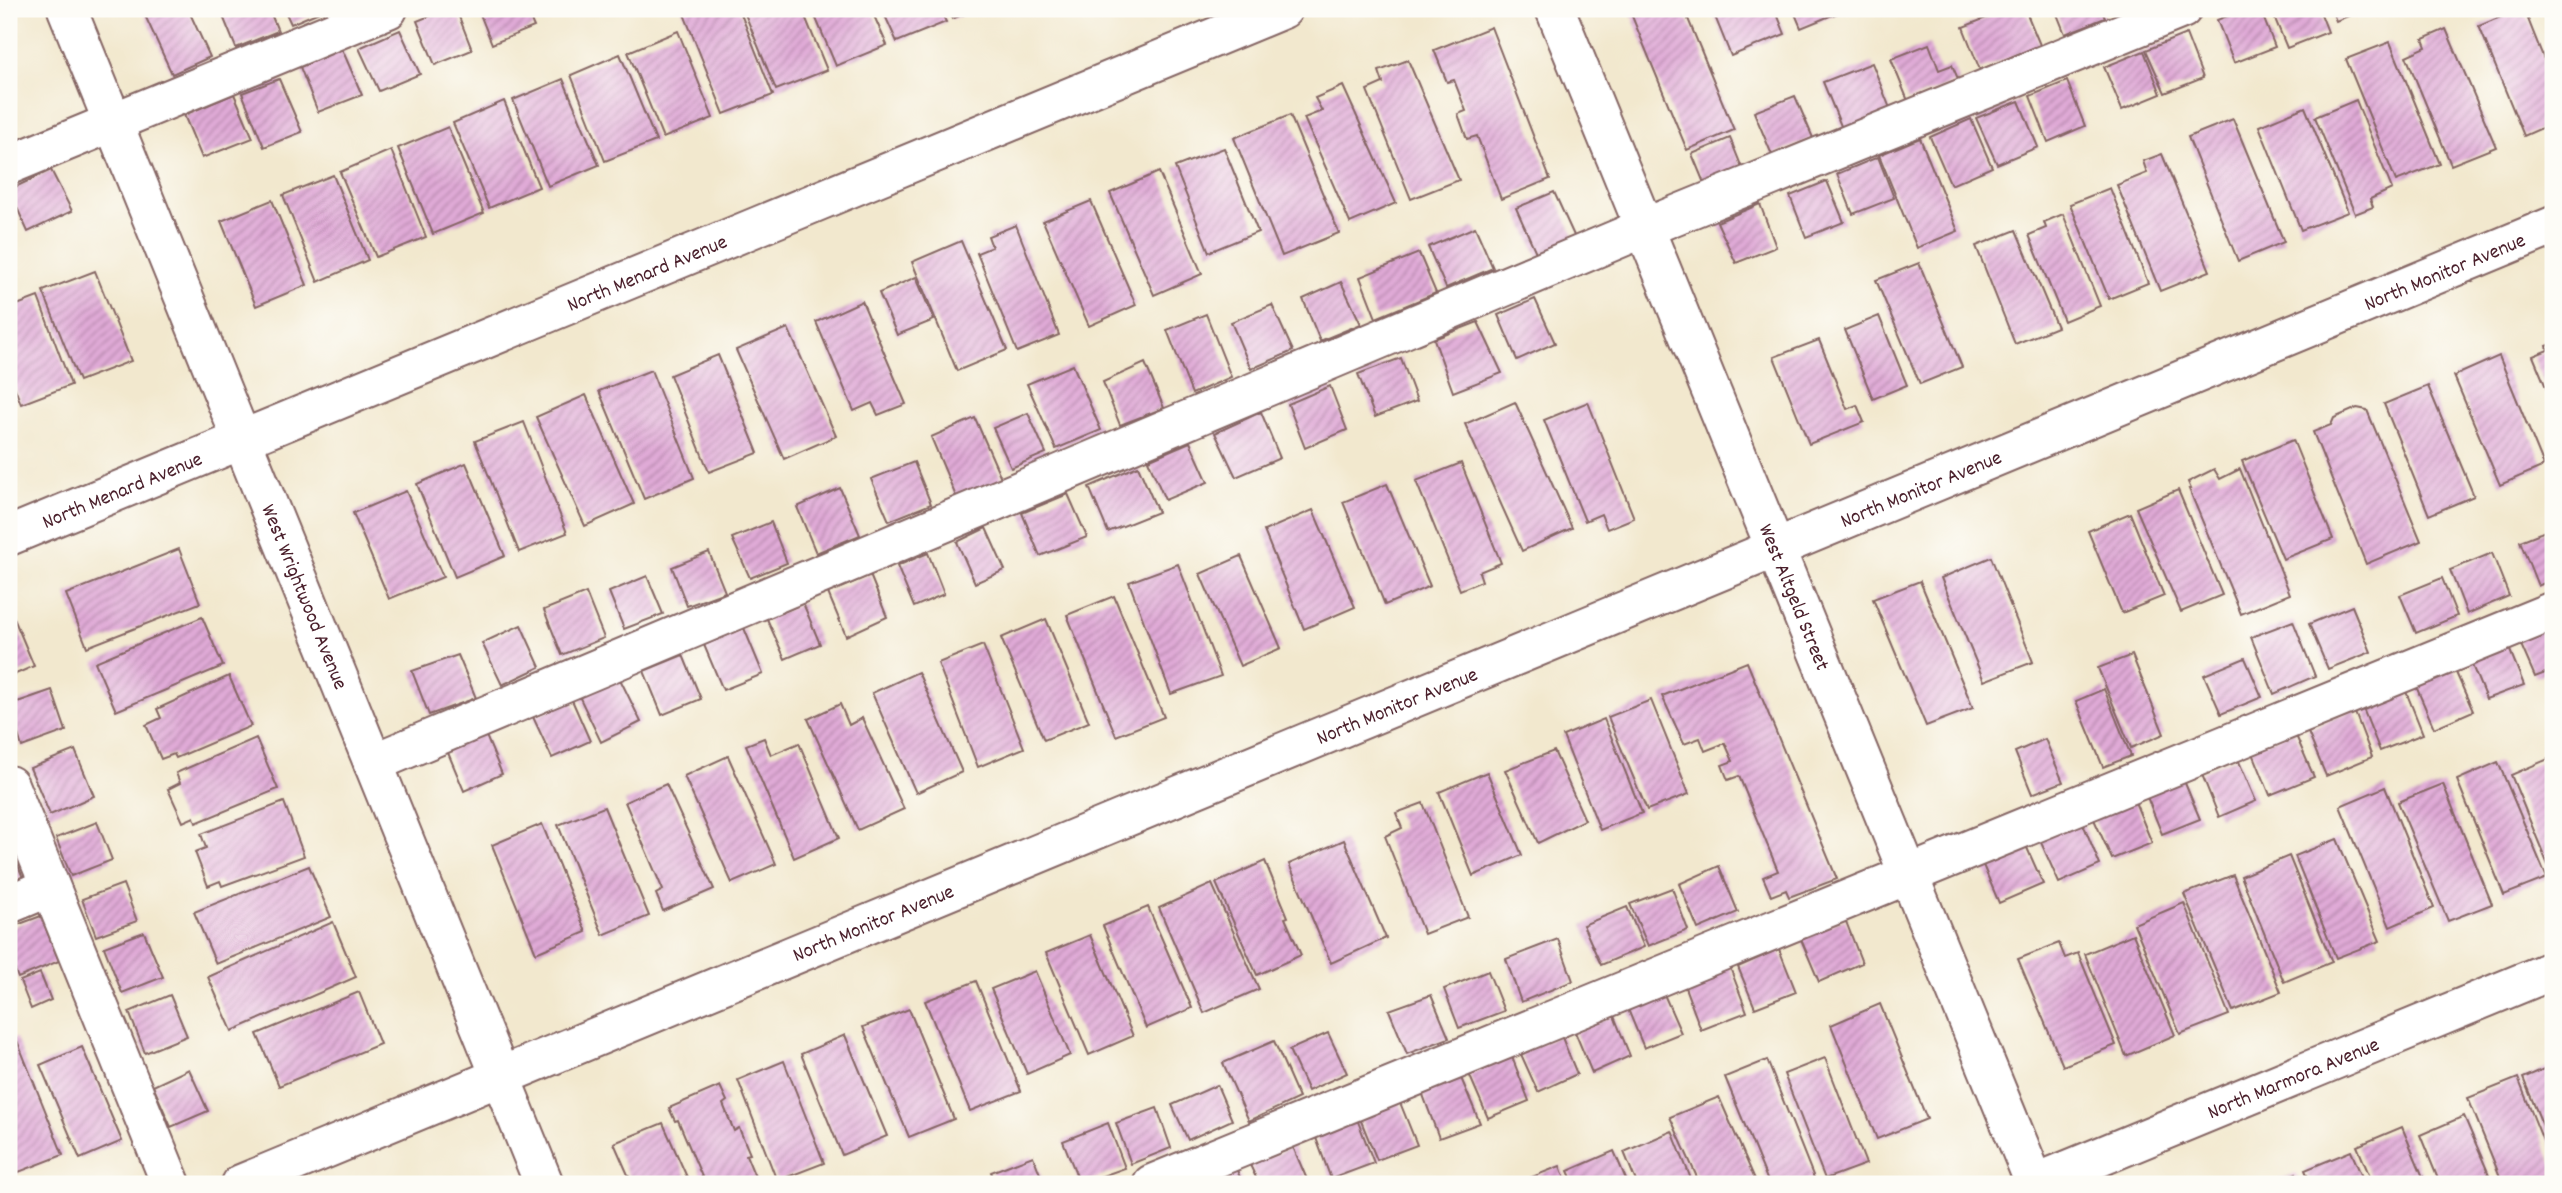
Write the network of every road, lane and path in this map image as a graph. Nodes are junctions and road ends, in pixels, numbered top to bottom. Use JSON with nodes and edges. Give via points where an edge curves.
{"nodes":[{"id":1,"x":67,"y":9,"type":"edge"},
{"id":2,"x":388,"y":9,"type":"edge"},
{"id":3,"x":1283,"y":9,"type":"edge"},
{"id":4,"x":1555,"y":9,"type":"edge"},
{"id":5,"x":2182,"y":9,"type":"edge"},
{"id":6,"x":113,"y":122,"type":"junction"},
{"id":7,"x":9,"y":165,"type":"edge"},
{"id":8,"x":2553,"y":226,"type":"edge"},
{"id":9,"x":1644,"y":228,"type":"junction"},
{"id":10,"x":241,"y":439,"type":"junction"},
{"id":11,"x":9,"y":536,"type":"edge"},
{"id":12,"x":1775,"y":549,"type":"junction"},
{"id":13,"x":2553,"y":611,"type":"edge"},
{"id":14,"x":373,"y":763,"type":"junction"},
{"id":15,"x":9,"y":785,"type":"edge"},
{"id":16,"x":1909,"y":875,"type":"junction"},
{"id":17,"x":50,"y":887,"type":"junction"},
{"id":18,"x":9,"y":904,"type":"edge"},
{"id":19,"x":2553,"y":970,"type":"edge"},
{"id":20,"x":501,"y":1077,"type":"junction"},
{"id":21,"x":171,"y":1184,"type":"edge"},
{"id":22,"x":241,"y":1184,"type":"edge"},
{"id":23,"x":544,"y":1184,"type":"edge"},
{"id":24,"x":1152,"y":1184,"type":"edge"},
{"id":25,"x":2034,"y":1184,"type":"edge"}],
"edges":[{"from":1,"to":6,"type":"street","name":"West Wrightwood Avenue"},
{"from":2,"to":6,"type":"street"},
{"from":3,"to":10,"type":"street","name":"North Menard Avenue"},
{"from":4,"to":9,"type":"street","name":"West Altgeld Street"},
{"from":5,"to":9,"type":"street"},
{"from":6,"to":7,"type":"street"},
{"from":6,"to":10,"type":"street","name":"West Wrightwood Avenue"},
{"from":8,"to":12,"type":"street","name":"North Monitor Avenue"},
{"from":9,"to":12,"type":"street","name":"West Altgeld Street"},
{"from":9,"to":14,"type":"street"},
{"from":10,"to":11,"type":"street","name":"North Menard Avenue"},
{"from":10,"to":14,"type":"street","name":"West Wrightwood Avenue"},
{"from":12,"to":16,"type":"street","name":"West Altgeld Street"},
{"from":12,"to":20,"type":"street","name":"North Monitor Avenue"},
{"from":13,"to":16,"type":"street"},
{"from":14,"to":20,"type":"street","name":"West Wrightwood Avenue"},
{"from":15,"to":17,"type":"street"},
{"from":16,"to":24,"type":"street"},
{"from":16,"to":25,"type":"street","name":"West Altgeld Street"},
{"from":17,"to":18,"type":"street"},
{"from":17,"to":21,"type":"street"},
{"from":19,"to":25,"type":"street","name":"North Marmora Avenue"},
{"from":20,"to":22,"type":"street","name":"North Monitor Avenue"},
{"from":20,"to":23,"type":"street","name":"West Wrightwood Avenue"}]}
